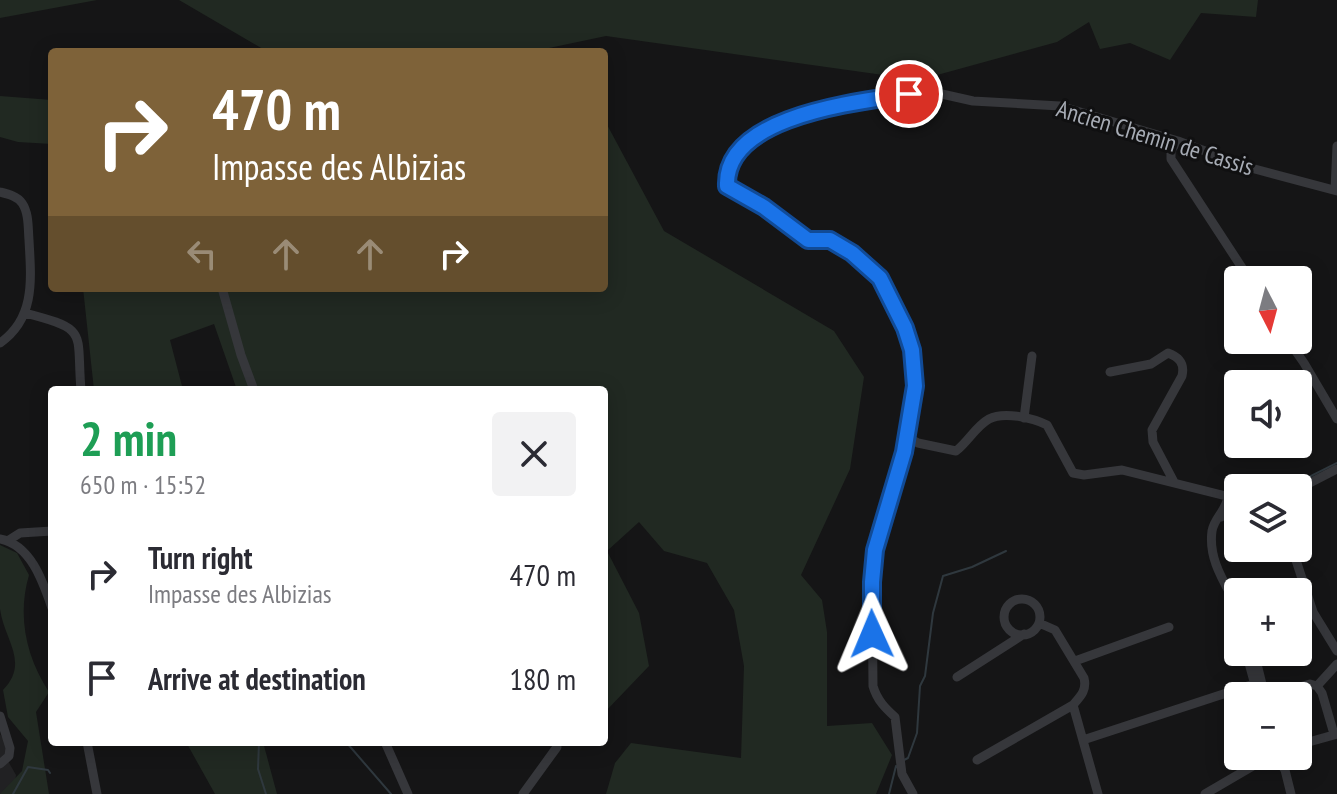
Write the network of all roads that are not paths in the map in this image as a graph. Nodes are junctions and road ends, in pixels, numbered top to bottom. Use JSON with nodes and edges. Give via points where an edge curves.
{"nodes":[{"id":1,"x":1178,"y":141,"type":"junction"},
{"id":2,"x":1337,"y":146,"type":"edge"},
{"id":3,"x":1336,"y":191,"type":"edge"},
{"id":4,"x":0,"y":192,"type":"edge"},
{"id":5,"x":1241,"y":266,"type":"edge"},
{"id":6,"x":223,"y":292,"type":"edge"},
{"id":7,"x":25,"y":313,"type":"junction"},
{"id":8,"x":0,"y":343,"type":"edge"},
{"id":9,"x":1298,"y":354,"type":"edge"},
{"id":10,"x":1032,"y":356,"type":"dead end"},
{"id":11,"x":1110,"y":372,"type":"dead end"},
{"id":12,"x":81,"y":386,"type":"edge"},
{"id":13,"x":253,"y":386,"type":"edge"},
{"id":14,"x":1024,"y":418,"type":"junction"},
{"id":15,"x":1337,"y":419,"type":"edge"},
{"id":16,"x":907,"y":437,"type":"junction"},
{"id":17,"x":1337,"y":469,"type":"edge"},
{"id":18,"x":1174,"y":482,"type":"junction"},
{"id":19,"x":1312,"y":482,"type":"edge"},
{"id":20,"x":1224,"y":496,"type":"edge"},
{"id":21,"x":1224,"y":512,"type":"edge"},
{"id":22,"x":1224,"y":515,"type":"edge"},
{"id":23,"x":1221,"y":517,"type":"junction"},
{"id":24,"x":48,"y":531,"type":"edge"},
{"id":25,"x":4,"y":540,"type":"edge"},
{"id":26,"x":1297,"y":562,"type":"edge"},
{"id":27,"x":1224,"y":582,"type":"edge"},
{"id":28,"x":48,"y":597,"type":"edge"},
{"id":29,"x":1039,"y":623,"type":"junction"},
{"id":30,"x":1169,"y":627,"type":"dead end"},
{"id":31,"x":1024,"y":634,"type":"junction"},
{"id":32,"x":1337,"y":651,"type":"edge"},
{"id":33,"x":1075,"y":661,"type":"junction"},
{"id":34,"x":1337,"y":664,"type":"edge"},
{"id":35,"x":1251,"y":666,"type":"edge"},
{"id":36,"x":1255,"y":666,"type":"edge"},
{"id":37,"x":957,"y":677,"type":"dead end"},
{"id":38,"x":1257,"y":682,"type":"joint"},
{"id":39,"x":1312,"y":685,"type":"edge"},
{"id":40,"x":1317,"y":686,"type":"junction"},
{"id":41,"x":1224,"y":692,"type":"edge"},
{"id":42,"x":1073,"y":705,"type":"junction"},
{"id":43,"x":0,"y":716,"type":"edge"},
{"id":44,"x":1336,"y":734,"type":"edge"},
{"id":45,"x":1083,"y":740,"type":"junction"},
{"id":46,"x":1312,"y":741,"type":"edge"},
{"id":47,"x":88,"y":746,"type":"edge"},
{"id":48,"x":387,"y":746,"type":"edge"},
{"id":49,"x":557,"y":747,"type":"dead end"},
{"id":50,"x":977,"y":760,"type":"dead end"},
{"id":51,"x":0,"y":764,"type":"edge"},
{"id":52,"x":1248,"y":770,"type":"edge"},
{"id":53,"x":1285,"y":770,"type":"edge"},
{"id":54,"x":96,"y":782,"type":"junction"},
{"id":55,"x":97,"y":794,"type":"edge"},
{"id":56,"x":105,"y":794,"type":"edge"},
{"id":57,"x":408,"y":794,"type":"edge"},
{"id":58,"x":523,"y":794,"type":"edge"},
{"id":59,"x":913,"y":794,"type":"edge"},
{"id":60,"x":1098,"y":794,"type":"edge"},
{"id":61,"x":1205,"y":794,"type":"edge"},
{"id":62,"x":1291,"y":794,"type":"edge"}],
"edges":[{"from":1,"to":3,"type":"street","name":"Ancien Chemin de Cassis"},
{"from":1,"to":5,"type":"street","via":[[1171,159]]},
{"from":1,"to":16,"type":"street","name":"Ancien Chemin de Cassis","via":[[1060,106],[973,101],[924,90],[821,109],[753,137],[740,152],[727,186],[808,240],[830,240],[852,253],[880,278],[912,350],[915,386]]},
{"from":2,"to":3,"type":"street"},
{"from":4,"to":7,"type":"street","via":[[23,204],[27,216],[32,280]]},
{"from":6,"to":13,"type":"street"},
{"from":7,"to":8,"type":"street"},
{"from":7,"to":12,"type":"street","via":[[57,321],[75,333]]},
{"from":9,"to":15,"type":"street"},
{"from":10,"to":14,"type":"street"},
{"from":11,"to":18,"type":"street","via":[[1151,364],[1168,353],[1180,359],[1182,376],[1152,430]]},
{"from":14,"to":16,"type":"street","via":[[988,419],[956,451]]},
{"from":14,"to":18,"type":"street","via":[[1047,425],[1073,473],[1122,470]]},
{"from":16,"to":59,"type":"street","via":[[875,550],[873,686],[895,717],[902,774]]},
{"from":17,"to":19,"type":"street"},
{"from":18,"to":20,"type":"street"},
{"from":21,"to":23,"type":"street"},
{"from":22,"to":23,"type":"street"},
{"from":23,"to":27,"type":"street","via":[[1212,530],[1212,560]]},
{"from":24,"to":25,"type":"street"},
{"from":25,"to":28,"type":"street","via":[[29,559]]},
{"from":26,"to":32,"type":"street","via":[[1313,612]]},
{"from":29,"to":31,"type":"street"},
{"from":29,"to":31,"type":"street","via":[[1036,605],[1024,599],[1012,602],[1005,620],[1012,631]]},
{"from":29,"to":33,"type":"street","via":[[1055,630]]},
{"from":30,"to":33,"type":"street"},
{"from":31,"to":37,"type":"street"},
{"from":33,"to":42,"type":"street","via":[[1086,685]]},
{"from":34,"to":40,"type":"street"},
{"from":35,"to":38,"type":"street"},
{"from":36,"to":38,"type":"street"},
{"from":39,"to":40,"type":"street"},
{"from":40,"to":44,"type":"street"},
{"from":41,"to":45,"type":"street"},
{"from":42,"to":45,"type":"street"},
{"from":42,"to":50,"type":"street"},
{"from":43,"to":51,"type":"street","via":[[10,748]]},
{"from":44,"to":46,"type":"street"},
{"from":45,"to":60,"type":"street"},
{"from":47,"to":54,"type":"street"},
{"from":48,"to":57,"type":"street"},
{"from":49,"to":58,"type":"street"},
{"from":52,"to":61,"type":"street"},
{"from":53,"to":62,"type":"street"},
{"from":54,"to":55,"type":"street"},
{"from":54,"to":56,"type":"street"}]}
